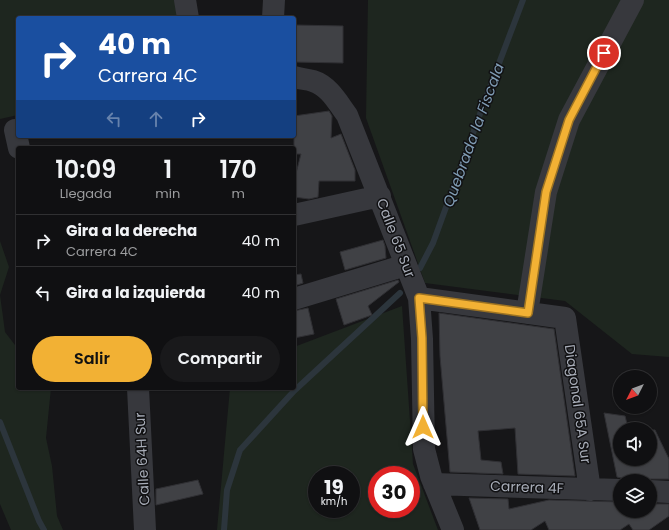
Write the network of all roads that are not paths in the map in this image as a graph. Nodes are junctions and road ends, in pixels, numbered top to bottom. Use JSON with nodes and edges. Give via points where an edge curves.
{"nodes":[{"id":1,"x":185,"y":0,"type":"edge"},
{"id":2,"x":274,"y":0,"type":"edge"},
{"id":3,"x":633,"y":0,"type":"edge"},
{"id":4,"x":188,"y":16,"type":"edge"},
{"id":5,"x":273,"y":16,"type":"edge"},
{"id":6,"x":296,"y":78,"type":"edge"},
{"id":7,"x":380,"y":196,"type":"junction"},
{"id":8,"x":296,"y":215,"type":"edge"},
{"id":9,"x":406,"y":264,"type":"junction"},
{"id":10,"x":419,"y":298,"type":"junction"},
{"id":11,"x":296,"y":299,"type":"edge"},
{"id":12,"x":528,"y":313,"type":"junction"},
{"id":13,"x":138,"y":390,"type":"edge"},
{"id":14,"x":434,"y":484,"type":"junction"},
{"id":15,"x":590,"y":490,"type":"junction"},
{"id":16,"x":613,"y":490,"type":"edge"},
{"id":17,"x":657,"y":491,"type":"edge"},
{"id":18,"x":669,"y":492,"type":"edge"},
{"id":19,"x":145,"y":530,"type":"edge"},
{"id":20,"x":453,"y":530,"type":"edge"}],
"edges":[{"from":1,"to":4,"type":"street"},
{"from":2,"to":5,"type":"street"},
{"from":3,"to":12,"type":"street","via":[[569,120],[546,192]]},
{"from":6,"to":7,"type":"street","name":"Calle 65 Sur","via":[[323,86],[348,115]]},
{"from":7,"to":8,"type":"street"},
{"from":7,"to":9,"type":"street","name":"Calle 65 Sur"},
{"from":9,"to":10,"type":"street","name":"Calle 65 Sur"},
{"from":9,"to":11,"type":"street"},
{"from":10,"to":12,"type":"street"},
{"from":10,"to":14,"type":"street","name":"Calle 65 Sur","via":[[424,449]]},
{"from":12,"to":15,"type":"street","name":"Diagonal 65A Sur","via":[[565,318]]},
{"from":13,"to":19,"type":"street","name":"Calle 64H Sur"},
{"from":14,"to":15,"type":"street","name":"Carrera 4F"},
{"from":14,"to":20,"type":"street","name":"Calle 65 Sur"},
{"from":15,"to":16,"type":"street","name":"Carrera 4F"},
{"from":17,"to":18,"type":"street"}]}
